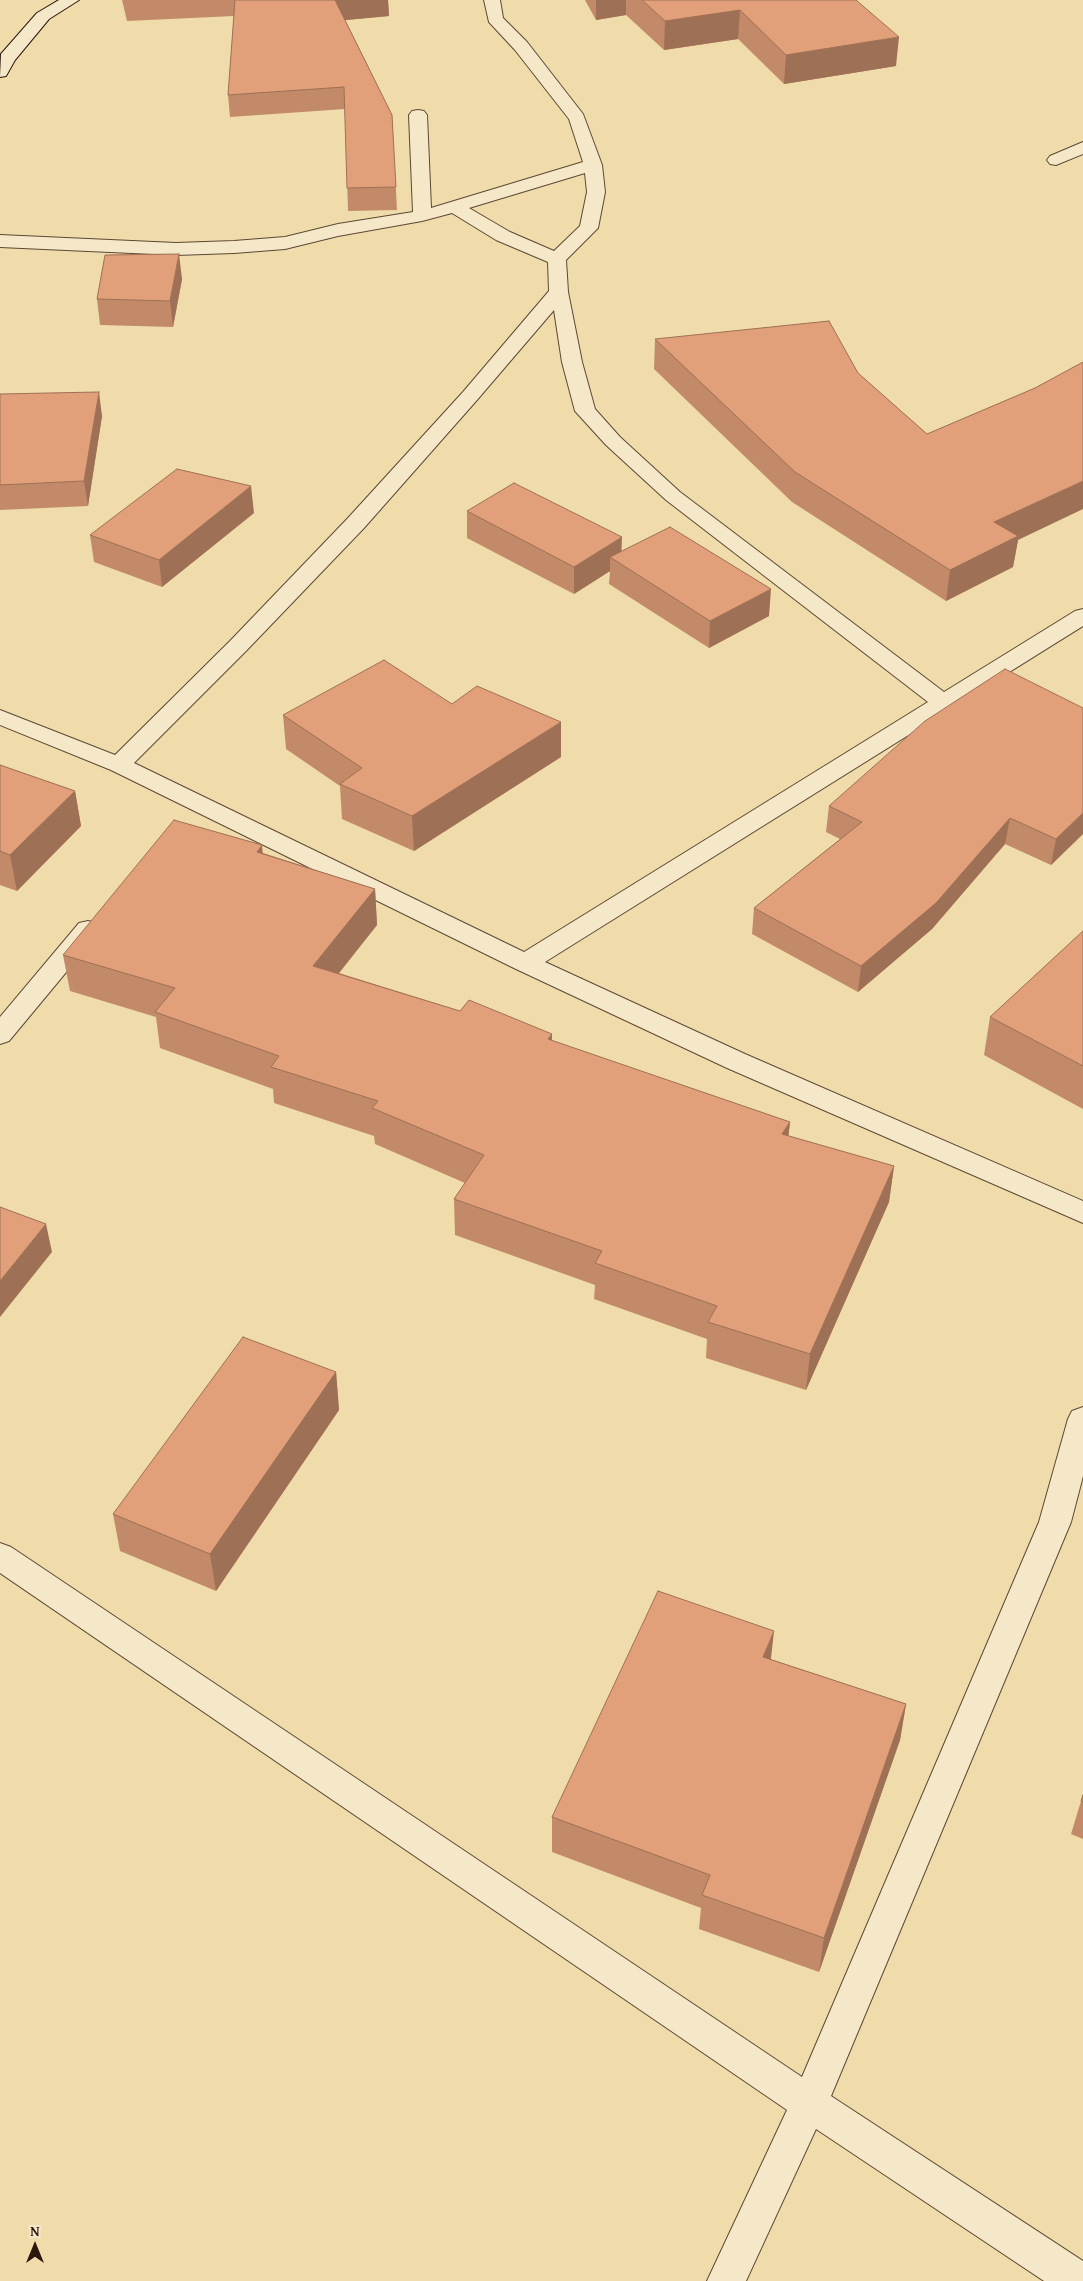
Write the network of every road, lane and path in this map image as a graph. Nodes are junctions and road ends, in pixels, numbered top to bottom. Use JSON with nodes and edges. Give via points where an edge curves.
{"nodes":[{"id":1,"x":71,"y":0,"type":"edge"},
{"id":2,"x":492,"y":0,"type":"edge"},
{"id":3,"x":0,"y":72,"type":"edge"},
{"id":4,"x":418,"y":115,"type":"dead end"},
{"id":5,"x":1083,"y":147,"type":"edge"},
{"id":6,"x":1056,"y":160,"type":"dead end"},
{"id":7,"x":592,"y":165,"type":"junction"},
{"id":8,"x":454,"y":206,"type":"junction"},
{"id":9,"x":422,"y":216,"type":"junction"},
{"id":10,"x":0,"y":241,"type":"edge"},
{"id":11,"x":557,"y":259,"type":"junction"},
{"id":12,"x":559,"y":292,"type":"junction"},
{"id":13,"x":1083,"y":616,"type":"edge"},
{"id":14,"x":943,"y":703,"type":"junction"},
{"id":15,"x":0,"y":717,"type":"edge"},
{"id":16,"x":119,"y":765,"type":"junction"},
{"id":17,"x":100,"y":915,"type":"edge"},
{"id":18,"x":525,"y":963,"type":"junction"},
{"id":19,"x":0,"y":1035,"type":"edge"},
{"id":20,"x":1083,"y":1214,"type":"edge"},
{"id":21,"x":1083,"y":1419,"type":"edge"},
{"id":22,"x":0,"y":1556,"type":"edge"},
{"id":23,"x":809,"y":2103,"type":"junction"},
{"id":24,"x":726,"y":2281,"type":"edge"},
{"id":25,"x":1078,"y":2281,"type":"edge"}],
"edges":[{"from":1,"to":3,"type":"street","via":[[43,16]]},
{"from":2,"to":7,"type":"street","via":[[495,19],[521,46],[577,118]]},
{"from":4,"to":9,"type":"street"},
{"from":5,"to":6,"type":"street"},
{"from":7,"to":8,"type":"street"},
{"from":7,"to":11,"type":"street","via":[[596,192],[589,228]]},
{"from":8,"to":9,"type":"street"},
{"from":8,"to":11,"type":"street","via":[[503,236]]},
{"from":9,"to":10,"type":"street","via":[[338,230],[286,243],[234,247],[176,249]]},
{"from":11,"to":12,"type":"street"},
{"from":12,"to":14,"type":"street","via":[[585,411],[613,441],[673,496]]},
{"from":12,"to":16,"type":"street","via":[[356,523]]},
{"from":13,"to":14,"type":"street"},
{"from":14,"to":18,"type":"street"},
{"from":15,"to":16,"type":"street"},
{"from":16,"to":18,"type":"street","via":[[188,809]]},
{"from":17,"to":19,"type":"street"},
{"from":18,"to":20,"type":"street","via":[[736,1061]]},
{"from":21,"to":23,"type":"street","via":[[1055,1522]]},
{"from":22,"to":23,"type":"street"},
{"from":23,"to":24,"type":"street"},
{"from":23,"to":25,"type":"street"}]}
